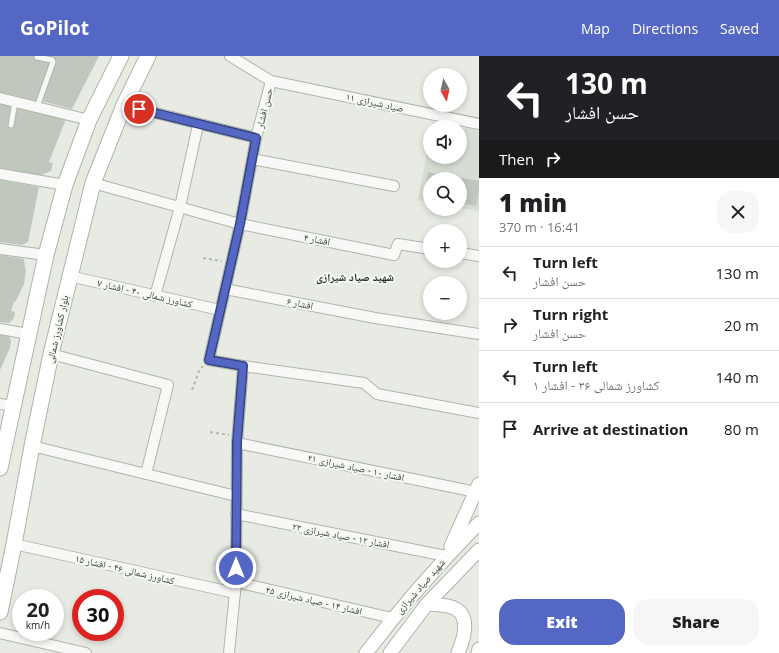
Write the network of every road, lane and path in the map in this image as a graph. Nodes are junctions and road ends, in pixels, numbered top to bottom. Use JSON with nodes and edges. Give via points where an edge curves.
{"nodes":[{"id":1,"x":121,"y":56,"type":"edge"},
{"id":2,"x":148,"y":56,"type":"edge"},
{"id":3,"x":230,"y":56,"type":"edge"},
{"id":4,"x":37,"y":57,"type":"edge"},
{"id":5,"x":271,"y":81,"type":"junction"},
{"id":6,"x":0,"y":98,"type":"edge"},
{"id":7,"x":15,"y":102,"type":"junction"},
{"id":8,"x":124,"y":105,"type":"junction"},
{"id":9,"x":36,"y":107,"type":"junction"},
{"id":10,"x":89,"y":120,"type":"junction"},
{"id":11,"x":479,"y":124,"type":"edge"},
{"id":12,"x":10,"y":125,"type":"dead end"},
{"id":13,"x":198,"y":125,"type":"junction"},
{"id":14,"x":256,"y":138,"type":"junction"},
{"id":15,"x":252,"y":159,"type":"junction"},
{"id":16,"x":0,"y":174,"type":"edge"},
{"id":17,"x":93,"y":183,"type":"junction"},
{"id":18,"x":65,"y":186,"type":"junction"},
{"id":19,"x":394,"y":186,"type":"dead end"},
{"id":20,"x":180,"y":207,"type":"junction"},
{"id":21,"x":240,"y":224,"type":"junction"},
{"id":22,"x":423,"y":247,"type":"edge"},
{"id":23,"x":0,"y":249,"type":"edge"},
{"id":24,"x":467,"y":254,"type":"edge"},
{"id":25,"x":46,"y":256,"type":"junction"},
{"id":26,"x":479,"y":256,"type":"edge"},
{"id":27,"x":203,"y":258,"type":"dead end"},
{"id":28,"x":231,"y":262,"type":"junction"},
{"id":29,"x":69,"y":276,"type":"junction"},
{"id":30,"x":225,"y":289,"type":"junction"},
{"id":31,"x":155,"y":296,"type":"junction"},
{"id":32,"x":220,"y":310,"type":"junction"},
{"id":33,"x":0,"y":329,"type":"edge"},
{"id":34,"x":28,"y":334,"type":"junction"},
{"id":35,"x":479,"y":334,"type":"edge"},
{"id":36,"x":51,"y":354,"type":"junction"},
{"id":37,"x":209,"y":360,"type":"junction"},
{"id":38,"x":243,"y":366,"type":"junction"},
{"id":39,"x":192,"y":390,"type":"dead end"},
{"id":40,"x":6,"y":405,"type":"edge"},
{"id":41,"x":479,"y":413,"type":"edge"},
{"id":42,"x":210,"y":432,"type":"dead end"},
{"id":43,"x":237,"y":439,"type":"junction"},
{"id":44,"x":32,"y":446,"type":"junction"},
{"id":45,"x":0,"y":468,"type":"edge"},
{"id":46,"x":146,"y":474,"type":"junction"},
{"id":47,"x":478,"y":488,"type":"edge"},
{"id":48,"x":236,"y":496,"type":"junction"},
{"id":49,"x":236,"y":514,"type":"junction"},
{"id":50,"x":479,"y":523,"type":"edge"},
{"id":51,"x":14,"y":544,"type":"junction"},
{"id":52,"x":479,"y":550,"type":"edge"},
{"id":53,"x":446,"y":556,"type":"junction"},
{"id":54,"x":236,"y":582,"type":"junction"},
{"id":55,"x":235,"y":593,"type":"junction"},
{"id":56,"x":427,"y":604,"type":"junction"},
{"id":57,"x":0,"y":612,"type":"edge"},
{"id":58,"x":392,"y":618,"type":"junction"},
{"id":59,"x":0,"y":633,"type":"edge"},
{"id":60,"x":479,"y":649,"type":"edge"},
{"id":61,"x":86,"y":653,"type":"edge"},
{"id":62,"x":229,"y":653,"type":"edge"},
{"id":63,"x":366,"y":653,"type":"edge"},
{"id":64,"x":390,"y":653,"type":"edge"},
{"id":65,"x":458,"y":653,"type":"edge"},
{"id":66,"x":478,"y":653,"type":"edge"}],
"edges":[{"from":1,"to":10,"type":"main road"},
{"from":2,"to":8,"type":"main road","name":"بلوار کشاورز شمالی"},
{"from":3,"to":5,"type":"street","name":"صیاد شیرازی ۱۱"},
{"from":4,"to":9,"type":"lane","via":[[53,62]]},
{"from":5,"to":11,"type":"street","name":"صیاد شیرازی ۱۱"},
{"from":5,"to":14,"type":"street","name":"حسن افشار"},
{"from":6,"to":7,"type":"street"},
{"from":7,"to":9,"type":"street"},
{"from":7,"to":12,"type":"lane"},
{"from":8,"to":13,"type":"street"},
{"from":8,"to":17,"type":"main road","name":"بلوار کشاورز شمالی"},
{"from":9,"to":10,"type":"street"},
{"from":10,"to":18,"type":"main road"},
{"from":13,"to":14,"type":"street"},
{"from":13,"to":20,"type":"street"},
{"from":14,"to":15,"type":"street","name":"حسن افشار"},
{"from":15,"to":19,"type":"street"},
{"from":15,"to":21,"type":"street","name":"حسن افشار"},
{"from":16,"to":18,"type":"street"},
{"from":17,"to":20,"type":"street","name":"افشار ۴"},
{"from":17,"to":29,"type":"main road","name":"بلوار کشاورز شمالی"},
{"from":18,"to":25,"type":"main road"},
{"from":20,"to":21,"type":"street","name":"افشار ۴"},
{"from":20,"to":31,"type":"street"},
{"from":21,"to":22,"type":"street","name":"افشار ۴","via":[[394,255],[398,244]]},
{"from":21,"to":28,"type":"street","name":"حسن افشار"},
{"from":23,"to":25,"type":"street"},
{"from":24,"to":26,"type":"street"},
{"from":25,"to":34,"type":"main road"},
{"from":27,"to":28,"type":"path"},
{"from":28,"to":30,"type":"street","name":"حسن افشار"},
{"from":29,"to":31,"type":"street","name":"کشاورز شمالی ۴۰ - افشار ۷"},
{"from":29,"to":36,"type":"main road","name":"بلوار کشاورز شمالی"},
{"from":30,"to":32,"type":"street","name":"حسن افشار"},
{"from":30,"to":35,"type":"street","name":"افشار ۶","via":[[375,318]]},
{"from":31,"to":32,"type":"street","name":"کشاورز شمالی ۴۰ - افشار ۷"},
{"from":32,"to":37,"type":"street","name":"حسن افشار"},
{"from":33,"to":34,"type":"street"},
{"from":34,"to":40,"type":"main road"},
{"from":36,"to":44,"type":"main road","name":"بلوار کشاورز شمالی"},
{"from":36,"to":46,"type":"street","via":[[168,385]]},
{"from":37,"to":38,"type":"street"},
{"from":37,"to":39,"type":"path","via":[[199,371]]},
{"from":38,"to":41,"type":"street","via":[[364,383],[377,394]]},
{"from":38,"to":43,"type":"street"},
{"from":40,"to":45,"type":"main road"},
{"from":42,"to":43,"type":"path"},
{"from":43,"to":47,"type":"street","name":"افشار ۱۰ - صیاد شیرازی ۲۱"},
{"from":43,"to":48,"type":"street"},
{"from":44,"to":46,"type":"street"},
{"from":44,"to":51,"type":"main road","name":"بلوار کشاورز شمالی"},
{"from":46,"to":48,"type":"street"},
{"from":47,"to":53,"type":"main road"},
{"from":48,"to":49,"type":"street"},
{"from":49,"to":53,"type":"street","name":"افشار ۱۲ - صیاد شیرازی ۲۳"},
{"from":49,"to":54,"type":"street"},
{"from":50,"to":53,"type":"main road","name":"شهید صیاد شیرازی"},
{"from":51,"to":55,"type":"street","name":"کشاورز شمالی ۴۶ - افشار ۱۵"},
{"from":51,"to":57,"type":"main road","name":"بلوار کشاورز شمالی"},
{"from":52,"to":56,"type":"main road","name":"شهید صیاد شیرازی"},
{"from":53,"to":58,"type":"main road","name":"شهید صیاد شیرازی"},
{"from":54,"to":55,"type":"street"},
{"from":54,"to":58,"type":"street","name":"افشار ۱۴ - صیاد شیرازی ۲۵"},
{"from":55,"to":62,"type":"street"},
{"from":56,"to":64,"type":"main road","name":"شهید صیاد شیرازی"},
{"from":56,"to":65,"type":"main road","via":[[445,605],[456,609],[462,615],[465,626]]},
{"from":58,"to":63,"type":"main road","name":"شهید صیاد شیرازی"},
{"from":59,"to":61,"type":"street"},
{"from":60,"to":66,"type":"main road"}]}
